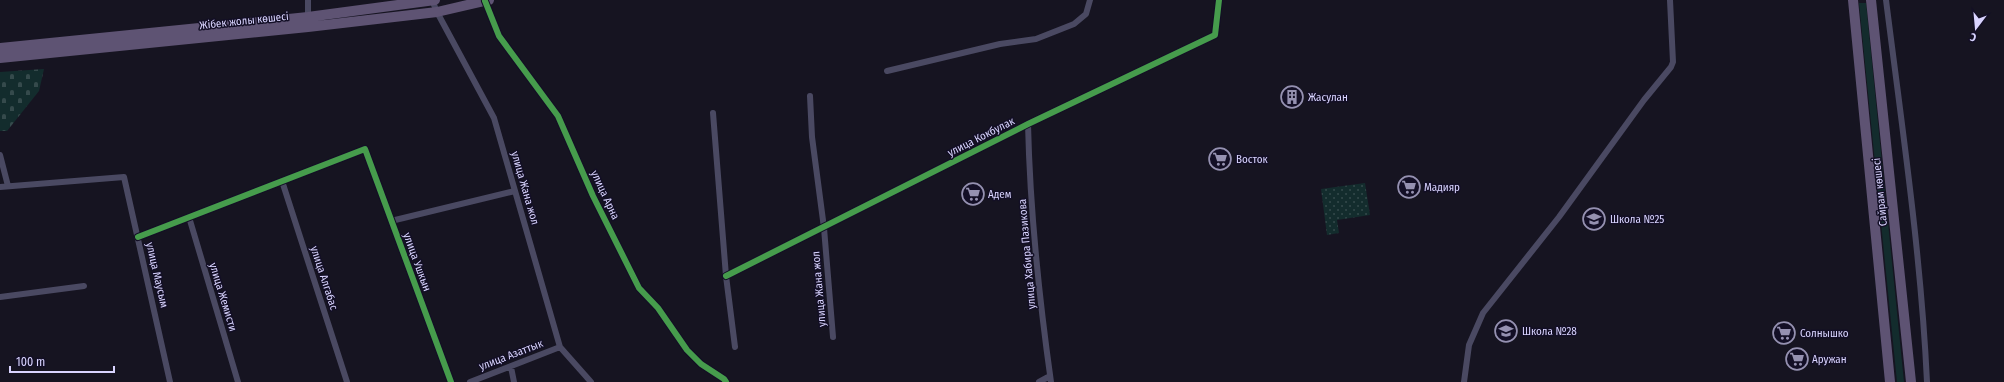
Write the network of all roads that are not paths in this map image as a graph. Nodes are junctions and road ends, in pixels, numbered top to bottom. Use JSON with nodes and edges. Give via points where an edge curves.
{"nodes":[{"id":1,"x":308,"y":0,"type":"edge"},
{"id":2,"x":434,"y":0,"type":"edge"},
{"id":3,"x":487,"y":0,"type":"edge"},
{"id":4,"x":1090,"y":0,"type":"edge"},
{"id":5,"x":1219,"y":0,"type":"edge"},
{"id":6,"x":1670,"y":0,"type":"edge"},
{"id":7,"x":1865,"y":0,"type":"edge"},
{"id":8,"x":1871,"y":0,"type":"edge"},
{"id":9,"x":1886,"y":0,"type":"edge"},
{"id":10,"x":1853,"y":1,"type":"edge"},
{"id":11,"x":436,"y":12,"type":"junction"},
{"id":12,"x":308,"y":17,"type":"junction"},
{"id":13,"x":0,"y":48,"type":"edge"},
{"id":14,"x":0,"y":58,"type":"edge"},
{"id":15,"x":887,"y":72,"type":"dead end"},
{"id":16,"x":810,"y":96,"type":"dead end"},
{"id":17,"x":713,"y":113,"type":"dead end"},
{"id":18,"x":1028,"y":124,"type":"junction"},
{"id":19,"x":0,"y":155,"type":"edge"},
{"id":20,"x":282,"y":181,"type":"junction"},
{"id":21,"x":8,"y":186,"type":"junction"},
{"id":22,"x":0,"y":187,"type":"edge"},
{"id":23,"x":515,"y":191,"type":"junction"},
{"id":24,"x":189,"y":217,"type":"junction"},
{"id":25,"x":391,"y":221,"type":"junction"},
{"id":26,"x":824,"y":228,"type":"junction"},
{"id":27,"x":138,"y":236,"type":"junction"},
{"id":28,"x":726,"y":276,"type":"junction"},
{"id":29,"x":84,"y":286,"type":"dead end"},
{"id":30,"x":0,"y":297,"type":"edge"},
{"id":31,"x":833,"y":337,"type":"dead end"},
{"id":32,"x":560,"y":347,"type":"junction"},
{"id":33,"x":735,"y":347,"type":"dead end"},
{"id":34,"x":511,"y":367,"type":"junction"},
{"id":35,"x":1050,"y":379,"type":"edge"},
{"id":36,"x":170,"y":382,"type":"edge"},
{"id":37,"x":238,"y":382,"type":"edge"},
{"id":38,"x":347,"y":382,"type":"edge"},
{"id":39,"x":450,"y":382,"type":"edge"},
{"id":40,"x":470,"y":382,"type":"edge"},
{"id":41,"x":514,"y":382,"type":"edge"},
{"id":42,"x":591,"y":382,"type":"edge"},
{"id":43,"x":726,"y":382,"type":"edge"},
{"id":44,"x":1039,"y":382,"type":"edge"},
{"id":45,"x":1464,"y":382,"type":"edge"},
{"id":46,"x":1890,"y":382,"type":"edge"},
{"id":47,"x":1911,"y":382,"type":"edge"},
{"id":48,"x":1927,"y":382,"type":"edge"}],
"edges":[{"from":1,"to":12,"type":"street"},
{"from":2,"to":11,"type":"street","name":"улица Жана жол"},
{"from":2,"to":12,"type":"main road","name":"Жібек жолы көшесі"},
{"from":3,"to":11,"type":"main road","name":"Жібек жолы көшесі"},
{"from":3,"to":43,"type":"street","name":"улица Арна","via":[[499,36],[558,116],[593,196],[639,288],[658,308],[687,350]]},
{"from":4,"to":15,"type":"street","via":[[1086,14],[1074,24],[1036,39],[1000,44]]},
{"from":5,"to":18,"type":"street","name":"улица Кокбулак","via":[[1215,35]]},
{"from":6,"to":45,"type":"street","via":[[1673,62],[1671,67],[1559,217],[1483,313],[1469,345]]},
{"from":7,"to":10,"type":"main road"},
{"from":8,"to":47,"type":"main road","name":"Сайрам көшесі"},
{"from":9,"to":48,"type":"street","via":[[1925,326]]},
{"from":10,"to":46,"type":"main road","name":"Сайрам көшесі"},
{"from":11,"to":14,"type":"main road","name":"Жібек жолы көшесі"},
{"from":11,"to":23,"type":"street","name":"улица Жана жол","via":[[494,118]]},
{"from":12,"to":13,"type":"main road","name":"Жібек жолы көшесі"},
{"from":16,"to":26,"type":"street","name":"улица Жана жол","via":[[812,137]]},
{"from":17,"to":28,"type":"street"},
{"from":18,"to":26,"type":"street","name":"улица Кокбулак"},
{"from":18,"to":35,"type":"street","name":"улица Хабира Пазикова","via":[[1039,286]]},
{"from":19,"to":21,"type":"street"},
{"from":20,"to":24,"type":"street"},
{"from":20,"to":25,"type":"street","name":"улица Ушкын","via":[[365,149]]},
{"from":20,"to":38,"type":"street","name":"улица Алгабас"},
{"from":21,"to":22,"type":"street","name":"улица Маусым"},
{"from":21,"to":27,"type":"street","name":"улица Маусым","via":[[124,177]]},
{"from":23,"to":25,"type":"street"},
{"from":23,"to":32,"type":"street","name":"улица Жана жол"},
{"from":24,"to":27,"type":"street"},
{"from":24,"to":37,"type":"street","name":"улица Жемисти"},
{"from":25,"to":39,"type":"street","name":"улица Ушкын"},
{"from":26,"to":28,"type":"street","name":"улица Кокбулак"},
{"from":26,"to":31,"type":"street","name":"улица Жана жол"},
{"from":27,"to":36,"type":"street","name":"улица Маусым"},
{"from":28,"to":33,"type":"street"},
{"from":29,"to":30,"type":"street"},
{"from":32,"to":34,"type":"street","name":"улица Азаттык"},
{"from":32,"to":42,"type":"street","name":"улица Жана жол"},
{"from":34,"to":40,"type":"street","name":"улица Азаттык"},
{"from":34,"to":41,"type":"street"},
{"from":35,"to":44,"type":"street"}]}
